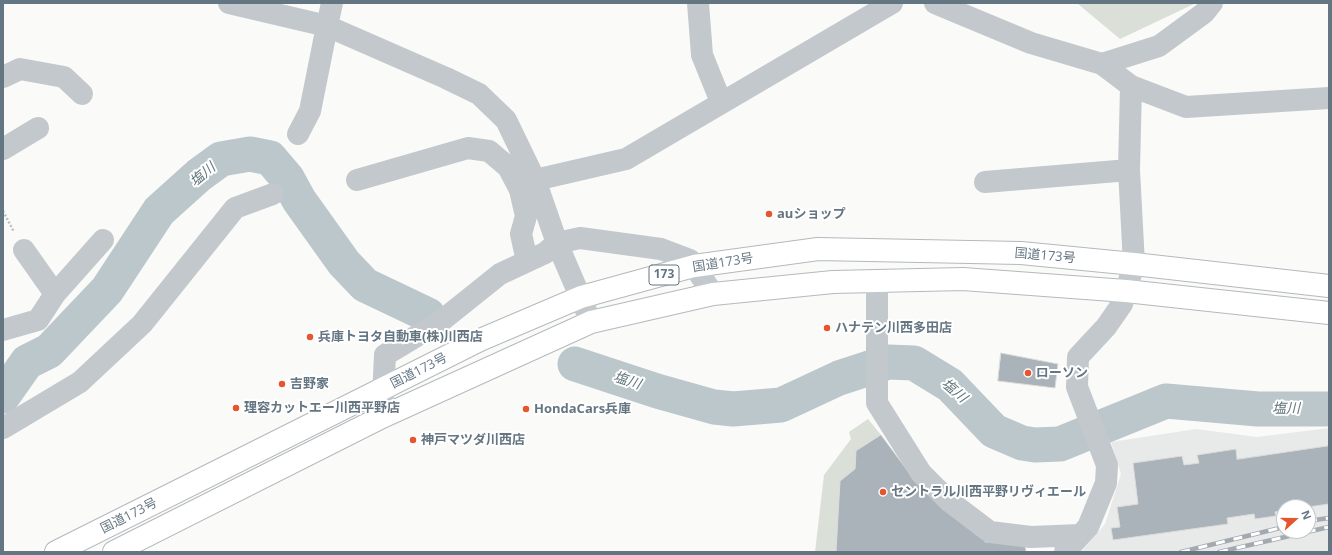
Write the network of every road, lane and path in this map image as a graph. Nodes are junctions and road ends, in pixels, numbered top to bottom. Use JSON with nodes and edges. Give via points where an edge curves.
{"nodes":[{"id":1,"x":332,"y":3,"type":"edge"},
{"id":2,"x":698,"y":3,"type":"edge"},
{"id":3,"x":892,"y":3,"type":"edge"},
{"id":4,"x":935,"y":3,"type":"edge"},
{"id":5,"x":1212,"y":3,"type":"edge"},
{"id":6,"x":234,"y":4,"type":"edge"},
{"id":7,"x":327,"y":26,"type":"junction"},
{"id":8,"x":1102,"y":64,"type":"junction"},
{"id":9,"x":3,"y":77,"type":"edge"},
{"id":10,"x":1131,"y":86,"type":"junction"},
{"id":11,"x":82,"y":94,"type":"dead end"},
{"id":12,"x":1329,"y":98,"type":"edge"},
{"id":13,"x":721,"y":102,"type":"junction"},
{"id":14,"x":38,"y":128,"type":"dead end"},
{"id":15,"x":298,"y":134,"type":"dead end"},
{"id":16,"x":3,"y":149,"type":"edge"},
{"id":17,"x":1129,"y":170,"type":"junction"},
{"id":18,"x":358,"y":180,"type":"dead end"},
{"id":19,"x":535,"y":180,"type":"junction"},
{"id":20,"x":985,"y":182,"type":"dead end"},
{"id":21,"x":272,"y":194,"type":"dead end"},
{"id":22,"x":103,"y":240,"type":"dead end"},
{"id":23,"x":557,"y":243,"type":"junction"},
{"id":24,"x":24,"y":250,"type":"dead end"},
{"id":25,"x":527,"y":261,"type":"junction"},
{"id":26,"x":1134,"y":264,"type":"junction"},
{"id":27,"x":694,"y":266,"type":"junction"},
{"id":28,"x":877,"y":281,"type":"junction"},
{"id":29,"x":1329,"y":286,"type":"edge"},
{"id":30,"x":1126,"y":291,"type":"junction"},
{"id":31,"x":55,"y":294,"type":"junction"},
{"id":32,"x":713,"y":294,"type":"junction"},
{"id":33,"x":581,"y":297,"type":"junction"},
{"id":34,"x":1329,"y":313,"type":"edge"},
{"id":35,"x":591,"y":322,"type":"junction"},
{"id":36,"x":3,"y":330,"type":"edge"},
{"id":37,"x":383,"y":389,"type":"junction"},
{"id":38,"x":382,"y":417,"type":"junction"},
{"id":39,"x":3,"y":428,"type":"edge"},
{"id":40,"x":1080,"y":535,"type":"junction"},
{"id":41,"x":56,"y":552,"type":"edge"},
{"id":42,"x":114,"y":552,"type":"edge"},
{"id":43,"x":1065,"y":552,"type":"edge"}],
"edges":[{"from":1,"to":7,"type":"street"},
{"from":2,"to":13,"type":"street","via":[[702,55]]},
{"from":3,"to":13,"type":"street"},
{"from":4,"to":8,"type":"street","via":[[1031,43]]},
{"from":5,"to":8,"type":"street","via":[[1204,13],[1160,46]]},
{"from":6,"to":7,"type":"street"},
{"from":7,"to":15,"type":"street","via":[[310,111]]},
{"from":7,"to":19,"type":"street","via":[[479,94],[506,120]]},
{"from":8,"to":10,"type":"street"},
{"from":9,"to":11,"type":"street","via":[[20,69],[64,77]]},
{"from":10,"to":12,"type":"street","via":[[1186,107]]},
{"from":10,"to":17,"type":"street"},
{"from":13,"to":19,"type":"street","via":[[626,159]]},
{"from":14,"to":16,"type":"street"},
{"from":17,"to":20,"type":"street"},
{"from":17,"to":26,"type":"street"},
{"from":18,"to":25,"type":"street","via":[[468,148],[489,151],[508,167],[520,190],[526,216],[521,234]]},
{"from":19,"to":23,"type":"street"},
{"from":21,"to":39,"type":"street","via":[[235,208],[142,324],[80,382]]},
{"from":22,"to":31,"type":"street"},
{"from":23,"to":25,"type":"street","via":[[545,253]]},
{"from":23,"to":27,"type":"street","via":[[580,238],[662,249],[690,260]]},
{"from":23,"to":33,"type":"street"},
{"from":24,"to":31,"type":"street"},
{"from":25,"to":37,"type":"street","via":[[500,274],[440,322],[385,355]]},
{"from":26,"to":27,"type":"highway","name":"国道173号","number":"173","via":[[1021,253],[818,248]]},
{"from":26,"to":29,"type":"highway","name":"国道173号","number":"173"},
{"from":26,"to":30,"type":"street"},
{"from":27,"to":32,"type":"street"},
{"from":27,"to":33,"type":"highway","name":"国道173号","number":"173"},
{"from":28,"to":30,"type":"highway","name":"国道173号","number":"173","via":[[963,279]]},
{"from":28,"to":32,"type":"highway","name":"国道173号","number":"173","via":[[833,282]]},
{"from":28,"to":40,"type":"street","via":[[877,402],[921,473],[949,501],[990,532],[1031,537]]},
{"from":30,"to":34,"type":"highway","name":"国道173号","number":"173"},
{"from":30,"to":40,"type":"street","via":[[1122,304],[1106,327],[1078,357],[1077,387],[1107,465],[1106,483],[1088,527]]},
{"from":31,"to":36,"type":"street","via":[[38,320]]},
{"from":32,"to":35,"type":"highway","name":"国道173号","number":"173"},
{"from":33,"to":35,"type":"street"},
{"from":33,"to":37,"type":"highway","name":"国道173号","number":"173","via":[[480,340]]},
{"from":35,"to":38,"type":"highway","name":"国道173号","number":"173"},
{"from":37,"to":38,"type":"street"},
{"from":37,"to":41,"type":"highway","name":"国道173号","number":"173"},
{"from":38,"to":42,"type":"highway","name":"国道173号","number":"173"},
{"from":40,"to":43,"type":"street"}]}
